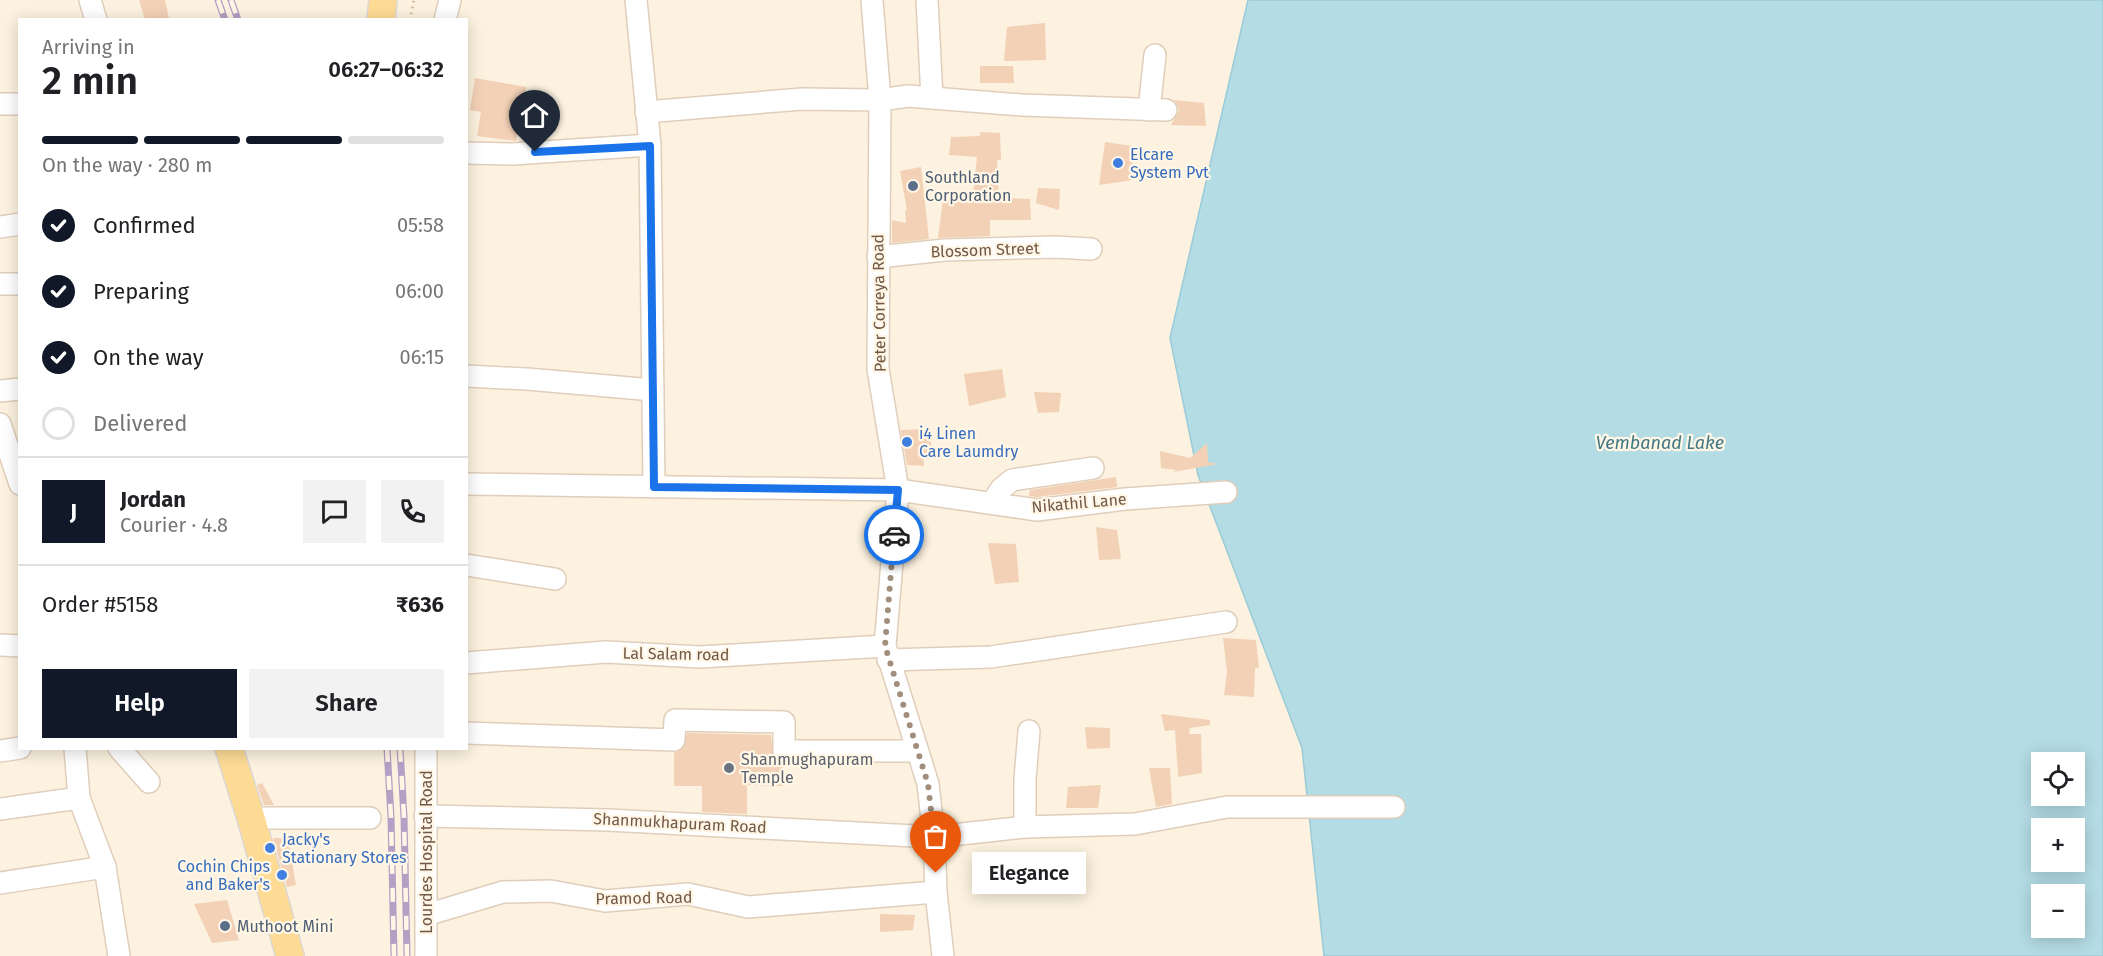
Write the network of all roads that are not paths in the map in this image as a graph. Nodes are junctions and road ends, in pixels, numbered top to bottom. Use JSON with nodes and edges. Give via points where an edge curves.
{"nodes":[{"id":1,"x":90,"y":0,"type":"edge"},
{"id":2,"x":383,"y":0,"type":"edge"},
{"id":3,"x":450,"y":0,"type":"edge"},
{"id":4,"x":636,"y":0,"type":"edge"},
{"id":5,"x":872,"y":0,"type":"edge"},
{"id":6,"x":927,"y":0,"type":"edge"},
{"id":7,"x":95,"y":18,"type":"edge"},
{"id":8,"x":381,"y":18,"type":"edge"},
{"id":9,"x":446,"y":18,"type":"edge"},
{"id":10,"x":1155,"y":55,"type":"dead end"},
{"id":11,"x":932,"y":98,"type":"junction"},
{"id":12,"x":880,"y":100,"type":"junction"},
{"id":13,"x":0,"y":104,"type":"edge"},
{"id":14,"x":18,"y":104,"type":"edge"},
{"id":15,"x":646,"y":112,"type":"junction"},
{"id":16,"x":650,"y":146,"type":"junction"},
{"id":17,"x":468,"y":153,"type":"edge"},
{"id":18,"x":18,"y":224,"type":"edge"},
{"id":19,"x":0,"y":227,"type":"edge"},
{"id":20,"x":1091,"y":249,"type":"dead end"},
{"id":21,"x":878,"y":256,"type":"junction"},
{"id":22,"x":0,"y":284,"type":"edge"},
{"id":23,"x":18,"y":284,"type":"edge"},
{"id":24,"x":468,"y":376,"type":"edge"},
{"id":25,"x":18,"y":389,"type":"edge"},
{"id":26,"x":653,"y":390,"type":"junction"},
{"id":27,"x":0,"y":391,"type":"edge"},
{"id":28,"x":0,"y":424,"type":"edge"},
{"id":29,"x":1093,"y":468,"type":"dead end"},
{"id":30,"x":18,"y":478,"type":"edge"},
{"id":31,"x":468,"y":484,"type":"edge"},
{"id":32,"x":654,"y":487,"type":"junction"},
{"id":33,"x":898,"y":490,"type":"junction"},
{"id":34,"x":1226,"y":492,"type":"dead end"},
{"id":35,"x":992,"y":502,"type":"junction"},
{"id":36,"x":468,"y":566,"type":"edge"},
{"id":37,"x":555,"y":579,"type":"dead end"},
{"id":38,"x":1226,"y":622,"type":"dead end"},
{"id":39,"x":0,"y":645,"type":"edge"},
{"id":40,"x":18,"y":646,"type":"edge"},
{"id":41,"x":886,"y":653,"type":"junction"},
{"id":42,"x":468,"y":663,"type":"edge"},
{"id":43,"x":1029,"y":731,"type":"dead end"},
{"id":44,"x":468,"y":733,"type":"edge"},
{"id":45,"x":18,"y":748,"type":"edge"},
{"id":46,"x":75,"y":750,"type":"edge"},
{"id":47,"x":121,"y":750,"type":"edge"},
{"id":48,"x":229,"y":750,"type":"edge"},
{"id":49,"x":426,"y":750,"type":"edge"},
{"id":50,"x":0,"y":751,"type":"edge"},
{"id":51,"x":917,"y":751,"type":"junction"},
{"id":52,"x":149,"y":782,"type":"dead end"},
{"id":53,"x":79,"y":798,"type":"junction"},
{"id":54,"x":1394,"y":807,"type":"dead end"},
{"id":55,"x":0,"y":809,"type":"edge"},
{"id":56,"x":425,"y":816,"type":"junction"},
{"id":57,"x":251,"y":818,"type":"junction"},
{"id":58,"x":370,"y":818,"type":"dead end"},
{"id":59,"x":1025,"y":827,"type":"junction"},
{"id":60,"x":934,"y":837,"type":"junction"},
{"id":61,"x":105,"y":867,"type":"junction"},
{"id":62,"x":0,"y":883,"type":"edge"},
{"id":63,"x":936,"y":892,"type":"junction"},
{"id":64,"x":426,"y":915,"type":"junction"},
{"id":65,"x":119,"y":956,"type":"edge"},
{"id":66,"x":290,"y":956,"type":"edge"},
{"id":67,"x":426,"y":956,"type":"edge"},
{"id":68,"x":943,"y":956,"type":"edge"}],
"edges":[{"from":1,"to":7,"type":"street"},
{"from":2,"to":8,"type":"main road"},
{"from":3,"to":9,"type":"street"},
{"from":4,"to":15,"type":"street"},
{"from":5,"to":12,"type":"street","name":"Peter Correya Road"},
{"from":6,"to":11,"type":"street"},
{"from":10,"to":11,"type":"street","via":[[1158,110]]},
{"from":11,"to":12,"type":"street"},
{"from":12,"to":15,"type":"street","via":[[802,99]]},
{"from":12,"to":21,"type":"street","name":"Peter Correya Road"},
{"from":13,"to":14,"type":"street"},
{"from":15,"to":16,"type":"street"},
{"from":16,"to":17,"type":"street"},
{"from":16,"to":26,"type":"street"},
{"from":18,"to":19,"type":"street"},
{"from":20,"to":21,"type":"street","name":"Blossom Street","via":[[945,250]]},
{"from":21,"to":33,"type":"street","name":"Peter Correya Road","via":[[878,369]]},
{"from":22,"to":23,"type":"street"},
{"from":24,"to":26,"type":"street"},
{"from":25,"to":27,"type":"street"},
{"from":26,"to":32,"type":"street"},
{"from":28,"to":30,"type":"street"},
{"from":29,"to":35,"type":"street","via":[[1012,480]]},
{"from":31,"to":32,"type":"street","name":"Nikathil Lane"},
{"from":32,"to":33,"type":"street","name":"Nikathil Lane"},
{"from":33,"to":35,"type":"street","name":"Nikathil Lane"},
{"from":33,"to":41,"type":"street","name":"Peter Correya Road"},
{"from":34,"to":35,"type":"street","name":"Nikathil Lane","via":[[1037,510]]},
{"from":36,"to":37,"type":"street"},
{"from":38,"to":41,"type":"street","name":"Lal Salam road","via":[[991,657]]},
{"from":39,"to":40,"type":"street"},
{"from":41,"to":42,"type":"street","name":"Lal Salam road","via":[[700,657],[606,652]]},
{"from":41,"to":51,"type":"street","name":"Peter Correya Road"},
{"from":43,"to":59,"type":"street"},
{"from":44,"to":51,"type":"street","via":[[674,740],[675,720],[784,722],[784,751]]},
{"from":45,"to":50,"type":"street"},
{"from":46,"to":53,"type":"street"},
{"from":47,"to":52,"type":"street"},
{"from":48,"to":57,"type":"main road"},
{"from":49,"to":56,"type":"street","name":"Lourdes Hospital Road"},
{"from":51,"to":60,"type":"street","name":"Peter Correya Road","via":[[928,784]]},
{"from":53,"to":55,"type":"street"},
{"from":53,"to":61,"type":"street"},
{"from":54,"to":59,"type":"street","name":"Shanmukhapuram Road","via":[[1227,807],[1135,824]]},
{"from":56,"to":60,"type":"street","name":"Shanmukhapuram Road","via":[[620,820]]},
{"from":56,"to":64,"type":"street","name":"Lourdes Hospital Road"},
{"from":57,"to":58,"type":"street"},
{"from":57,"to":66,"type":"main road"},
{"from":59,"to":60,"type":"street","name":"Shanmukhapuram Road"},
{"from":60,"to":63,"type":"street","name":"Peter Correya Road"},
{"from":61,"to":62,"type":"street"},
{"from":61,"to":65,"type":"street"},
{"from":63,"to":64,"type":"street","name":"Pramod Road","via":[[748,908],[688,894],[605,902],[551,891],[503,892]]},
{"from":63,"to":68,"type":"street","name":"Peter Correya Road"},
{"from":64,"to":67,"type":"street","name":"Lourdes Hospital Road"}]}
